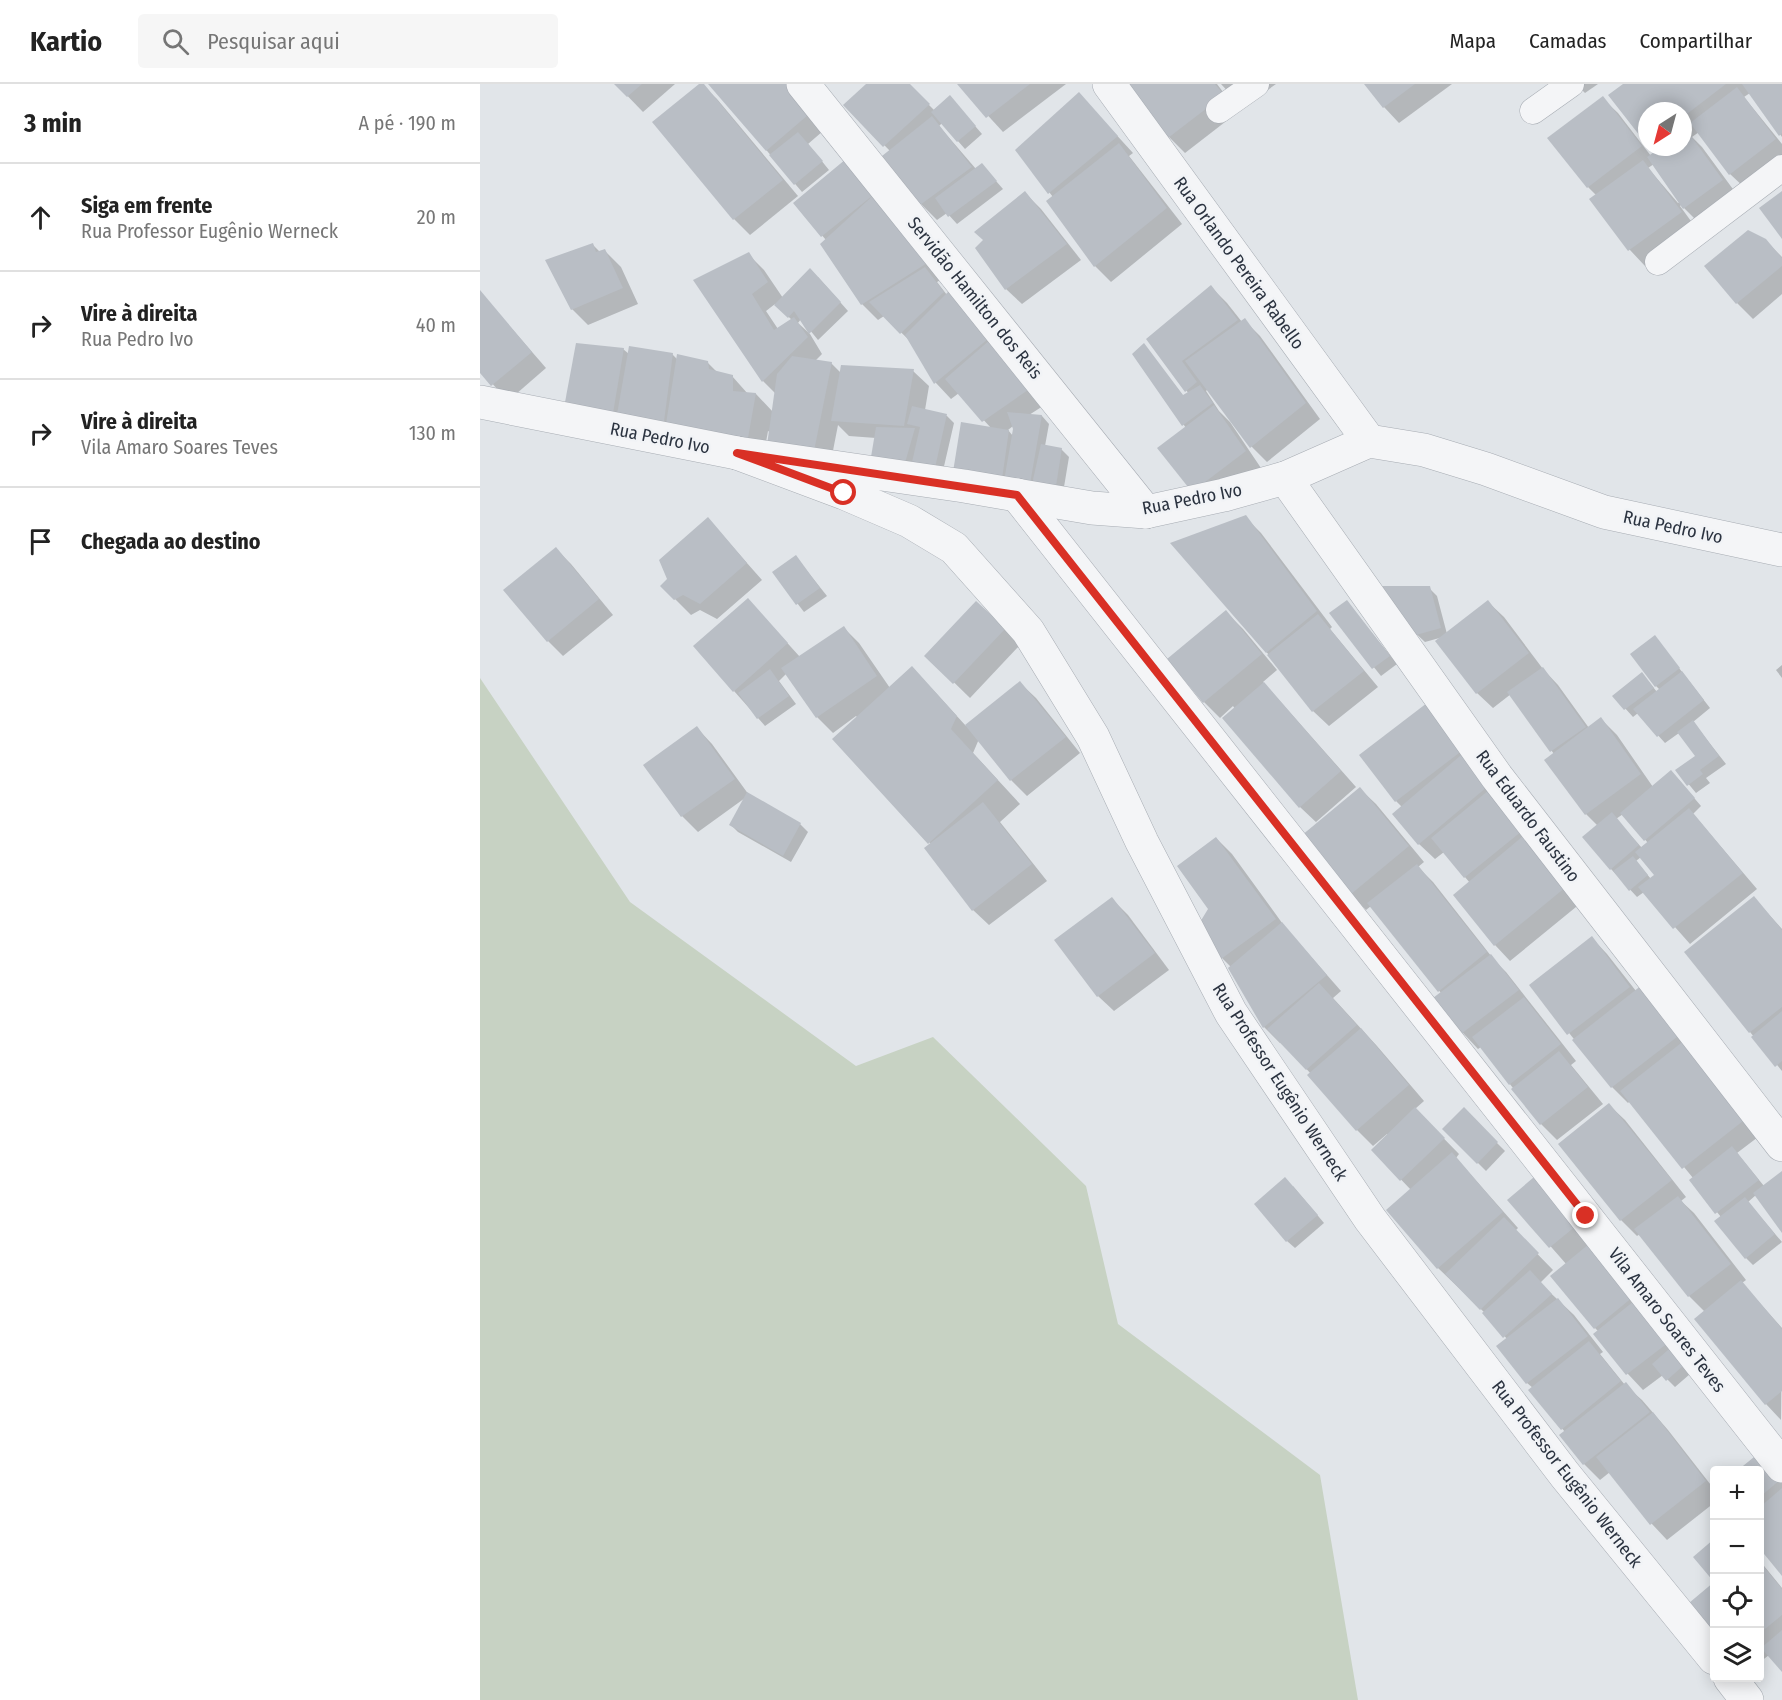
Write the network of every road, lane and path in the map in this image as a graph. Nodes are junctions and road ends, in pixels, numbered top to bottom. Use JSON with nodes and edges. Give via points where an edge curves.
{"nodes":[{"id":1,"x":803,"y":84,"type":"edge"},
{"id":2,"x":1110,"y":84,"type":"edge"},
{"id":3,"x":1257,"y":84,"type":"edge"},
{"id":4,"x":1571,"y":84,"type":"edge"},
{"id":5,"x":1219,"y":111,"type":"dead end"},
{"id":6,"x":1533,"y":111,"type":"dead end"},
{"id":7,"x":1782,"y":168,"type":"edge"},
{"id":8,"x":1658,"y":262,"type":"dead end"},
{"id":9,"x":480,"y":402,"type":"edge"},
{"id":10,"x":1369,"y":441,"type":"junction"},
{"id":11,"x":737,"y":453,"type":"junction"},
{"id":12,"x":1285,"y":478,"type":"junction"},
{"id":13,"x":1017,"y":495,"type":"junction"},
{"id":14,"x":1146,"y":512,"type":"junction"},
{"id":15,"x":1782,"y":550,"type":"edge"},
{"id":16,"x":1782,"y":1145,"type":"edge"},
{"id":17,"x":1782,"y":1466,"type":"edge"},
{"id":18,"x":1710,"y":1653,"type":"edge"},
{"id":19,"x":1734,"y":1682,"type":"edge"},
{"id":20,"x":1748,"y":1700,"type":"edge"}],
"edges":[{"from":1,"to":14,"type":"street","name":"Servidão Hamilton dos Reis"},
{"from":2,"to":10,"type":"street","name":"Rua Orlando Pereira Rabello"},
{"from":3,"to":5,"type":"lane"},
{"from":4,"to":6,"type":"lane"},
{"from":7,"to":8,"type":"lane"},
{"from":9,"to":11,"type":"street","name":"Rua Pedro Ivo"},
{"from":10,"to":12,"type":"street","name":"Rua Pedro Ivo"},
{"from":10,"to":15,"type":"street","name":"Rua Pedro Ivo","via":[[1424,450],[1604,512]]},
{"from":11,"to":13,"type":"street","name":"Rua Pedro Ivo"},
{"from":11,"to":18,"type":"street","name":"Rua Professor Eugênio Werneck","via":[[909,520],[954,549],[1028,631],[1093,737],[1142,842],[1231,1013],[1370,1219],[1565,1475]]},
{"from":12,"to":14,"type":"street","name":"Rua Pedro Ivo"},
{"from":12,"to":16,"type":"street","name":"Rua Eduardo Faustino","via":[[1497,777]]},
{"from":13,"to":14,"type":"street","name":"Rua Pedro Ivo","via":[[1092,508]]},
{"from":13,"to":17,"type":"street","name":"Vila Amaro Soares Teves"},
{"from":19,"to":20,"type":"street"}]}
